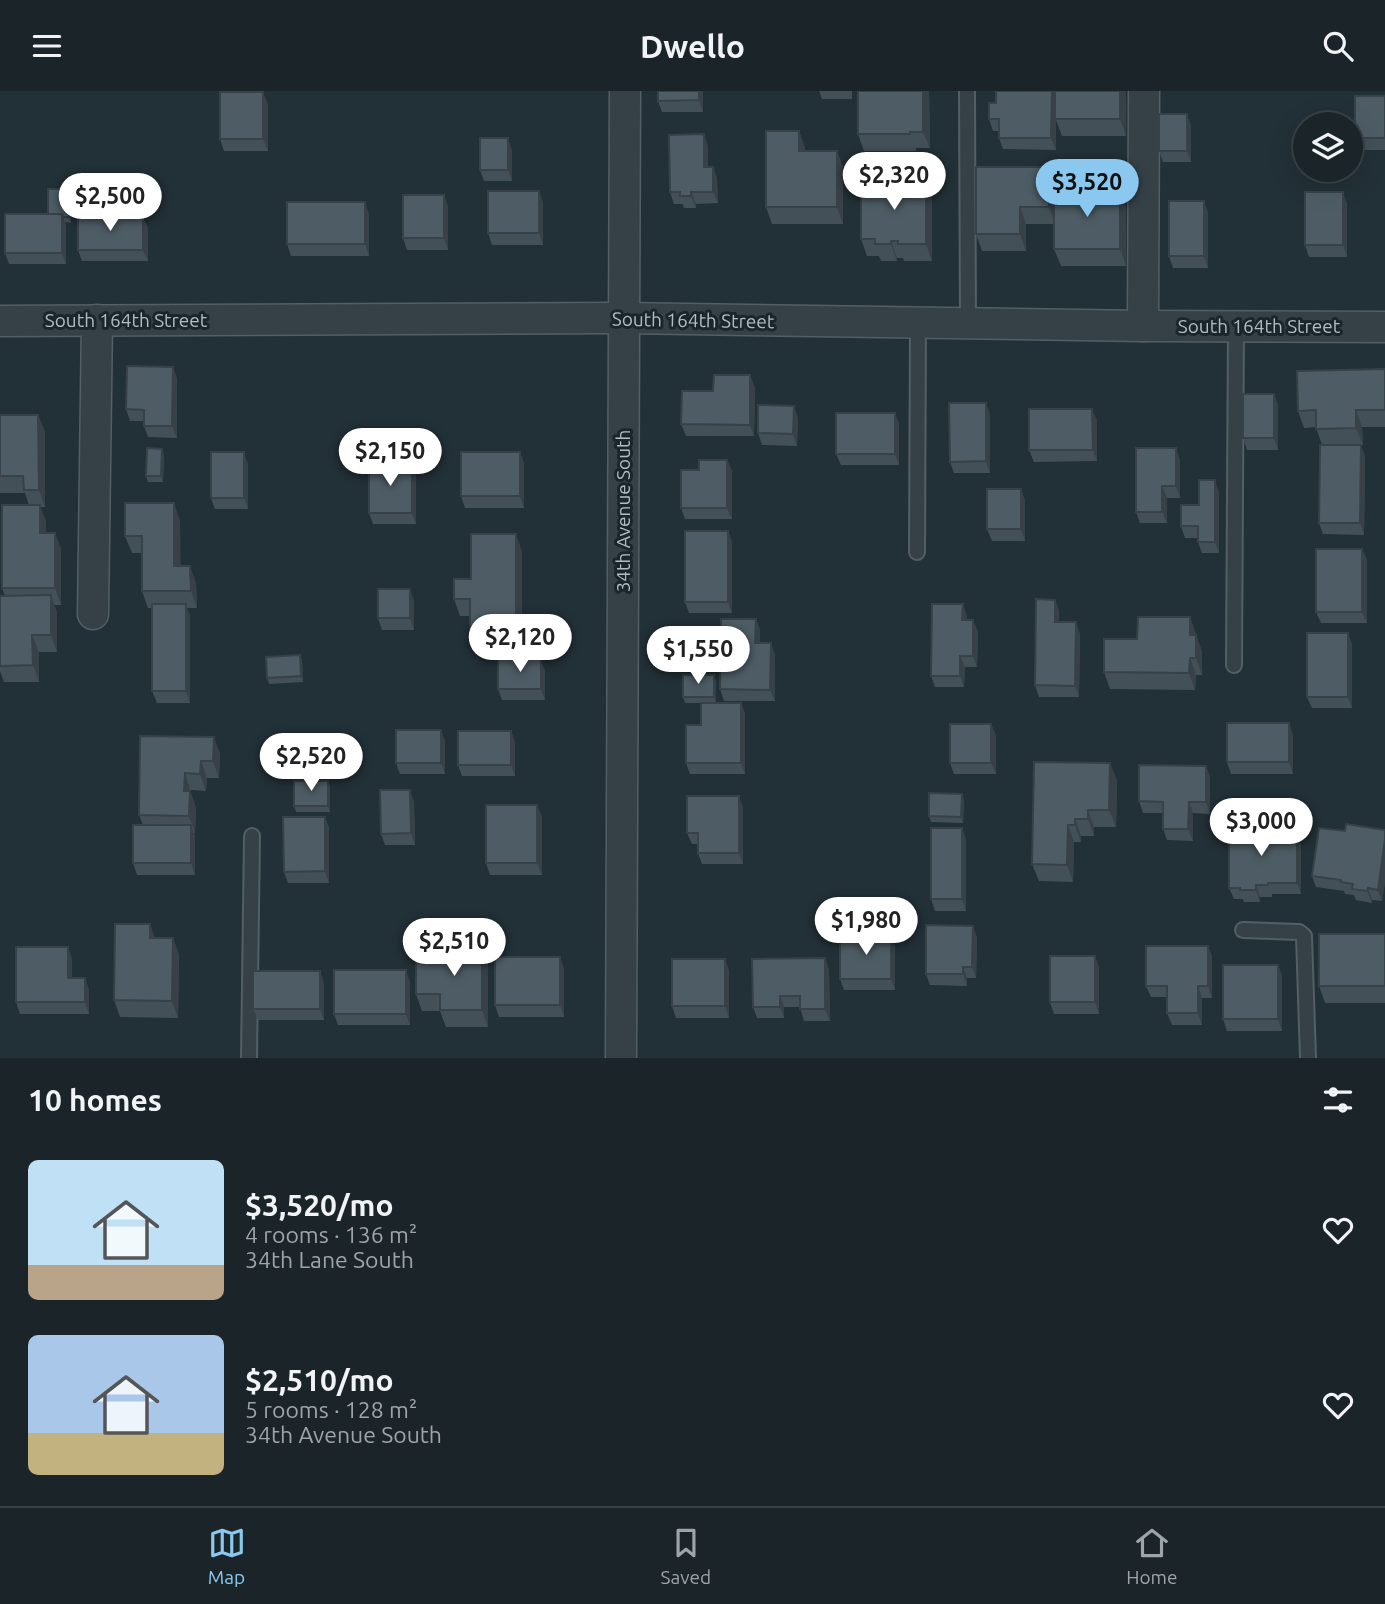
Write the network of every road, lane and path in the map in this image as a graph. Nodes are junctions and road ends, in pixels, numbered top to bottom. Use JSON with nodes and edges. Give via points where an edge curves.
{"nodes":[{"id":1,"x":625,"y":91,"type":"edge"},
{"id":2,"x":967,"y":91,"type":"edge"},
{"id":3,"x":1144,"y":91,"type":"edge"},
{"id":4,"x":623,"y":318,"type":"junction"},
{"id":5,"x":97,"y":320,"type":"junction"},
{"id":6,"x":0,"y":321,"type":"edge"},
{"id":7,"x":918,"y":323,"type":"junction"},
{"id":8,"x":968,"y":324,"type":"junction"},
{"id":9,"x":1143,"y":326,"type":"junction"},
{"id":10,"x":1236,"y":326,"type":"junction"},
{"id":11,"x":1385,"y":327,"type":"edge"},
{"id":12,"x":917,"y":552,"type":"dead end"},
{"id":13,"x":93,"y":614,"type":"dead end"},
{"id":14,"x":1234,"y":665,"type":"dead end"},
{"id":15,"x":252,"y":836,"type":"dead end"},
{"id":16,"x":1243,"y":930,"type":"dead end"},
{"id":17,"x":249,"y":1058,"type":"edge"},
{"id":18,"x":621,"y":1058,"type":"edge"},
{"id":19,"x":1308,"y":1058,"type":"edge"}],
"edges":[{"from":1,"to":4,"type":"street","name":"34th Avenue South"},
{"from":2,"to":8,"type":"lane"},
{"from":3,"to":9,"type":"street"},
{"from":4,"to":5,"type":"street","name":"South 164th Street"},
{"from":4,"to":7,"type":"street","name":"South 164th Street"},
{"from":4,"to":18,"type":"street","name":"34th Avenue South"},
{"from":5,"to":6,"type":"street","name":"South 164th Street"},
{"from":5,"to":13,"type":"street"},
{"from":7,"to":8,"type":"street","name":"South 164th Street"},
{"from":7,"to":12,"type":"lane"},
{"from":8,"to":9,"type":"street","name":"South 164th Street"},
{"from":9,"to":10,"type":"street","name":"South 164th Street"},
{"from":10,"to":11,"type":"street","name":"South 164th Street"},
{"from":10,"to":14,"type":"lane"},
{"from":15,"to":17,"type":"lane"},
{"from":16,"to":19,"type":"lane","via":[[1304,936]]}]}
